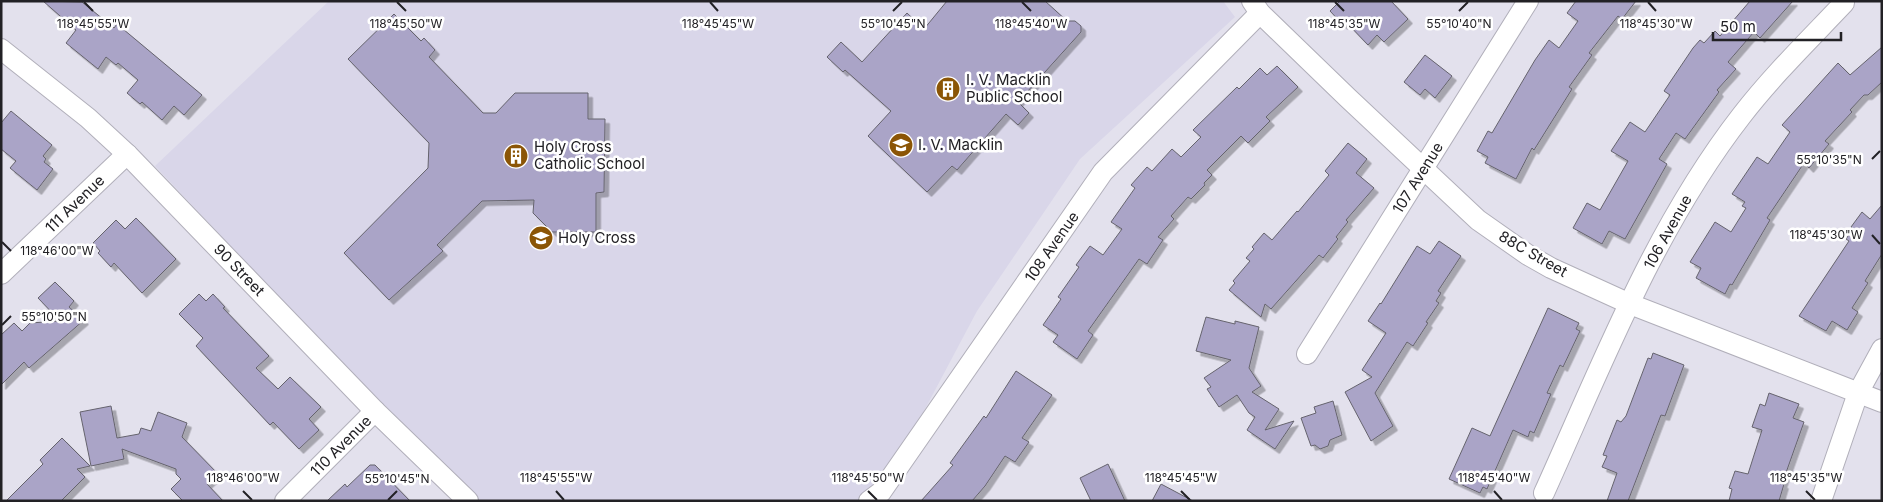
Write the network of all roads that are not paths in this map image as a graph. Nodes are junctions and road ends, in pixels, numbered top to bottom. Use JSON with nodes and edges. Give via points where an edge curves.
{"nodes":[{"id":1,"x":1528,"y":1,"type":"edge"},
{"id":2,"x":1844,"y":3,"type":"dead end"},
{"id":3,"x":1256,"y":7,"type":"edge"},
{"id":4,"x":1,"y":49,"type":"edge"},
{"id":5,"x":127,"y":154,"type":"junction"},
{"id":6,"x":1424,"y":169,"type":"junction"},
{"id":7,"x":1,"y":274,"type":"edge"},
{"id":8,"x":1630,"y":304,"type":"junction"},
{"id":9,"x":1882,"y":349,"type":"edge"},
{"id":10,"x":1307,"y":354,"type":"dead end"},
{"id":11,"x":1858,"y":393,"type":"junction"},
{"id":12,"x":1882,"y":402,"type":"edge"},
{"id":13,"x":375,"y":412,"type":"junction"},
{"id":14,"x":1544,"y":493,"type":"dead end"},
{"id":15,"x":285,"y":501,"type":"edge"},
{"id":16,"x":468,"y":501,"type":"edge"},
{"id":17,"x":869,"y":501,"type":"edge"},
{"id":18,"x":1821,"y":501,"type":"edge"}],
"edges":[{"from":1,"to":6,"type":"street","name":"107 Avenue"},
{"from":2,"to":8,"type":"street","name":"106 Avenue","via":[[1737,122],[1674,218]]},
{"from":3,"to":6,"type":"street","name":"88C Street"},
{"from":3,"to":17,"type":"street","name":"108 Avenue","via":[[1103,172],[881,492]]},
{"from":4,"to":5,"type":"street","name":"90 Street","via":[[88,118]]},
{"from":5,"to":7,"type":"street","name":"111 Avenue"},
{"from":5,"to":13,"type":"street","name":"90 Street"},
{"from":6,"to":8,"type":"street","name":"88C Street","via":[[1478,220],[1508,242],[1551,268]]},
{"from":6,"to":10,"type":"street","name":"107 Avenue"},
{"from":8,"to":11,"type":"street","name":"88C Street"},
{"from":8,"to":14,"type":"street","name":"106 Avenue"},
{"from":9,"to":11,"type":"street"},
{"from":11,"to":12,"type":"street","name":"88C Street"},
{"from":11,"to":18,"type":"street"},
{"from":13,"to":15,"type":"street","name":"110 Avenue"},
{"from":13,"to":16,"type":"street","name":"90 Street"}]}
